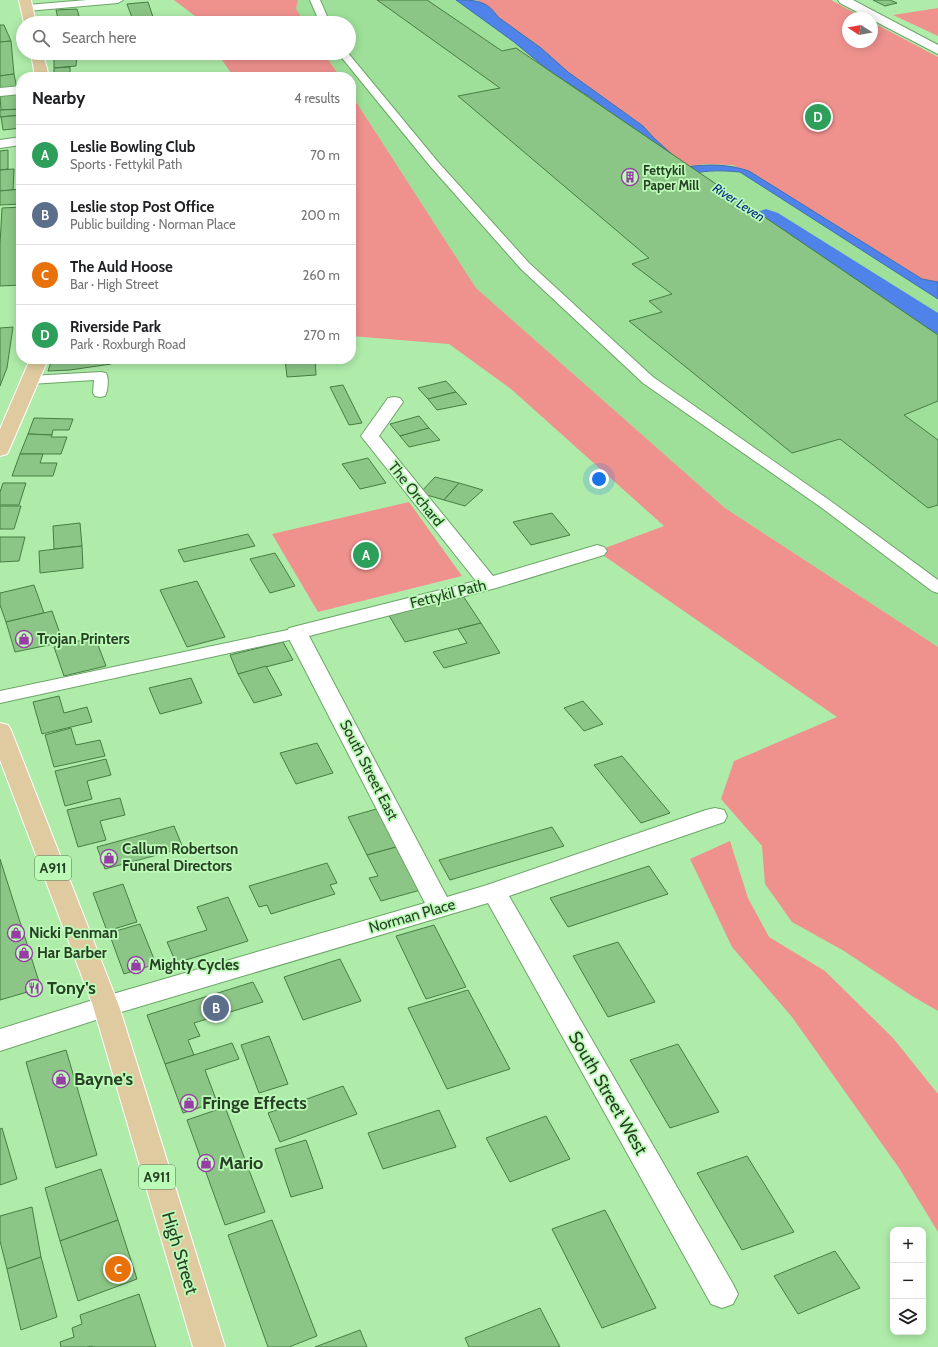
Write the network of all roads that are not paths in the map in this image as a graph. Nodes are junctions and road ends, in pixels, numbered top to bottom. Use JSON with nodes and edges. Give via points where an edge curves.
{"nodes":[{"id":1,"x":118,"y":0,"type":"edge"},
{"id":2,"x":315,"y":0,"type":"edge"},
{"id":3,"x":844,"y":0,"type":"edge"},
{"id":4,"x":26,"y":4,"type":"edge"},
{"id":5,"x":29,"y":16,"type":"edge"},
{"id":6,"x":322,"y":16,"type":"edge"},
{"id":7,"x":938,"y":50,"type":"edge"},
{"id":8,"x":38,"y":60,"type":"edge"},
{"id":9,"x":349,"y":60,"type":"edge"},
{"id":10,"x":41,"y":72,"type":"edge"},
{"id":11,"x":16,"y":90,"type":"edge"},
{"id":12,"x":0,"y":92,"type":"edge"},
{"id":13,"x":16,"y":142,"type":"edge"},
{"id":14,"x":0,"y":144,"type":"edge"},
{"id":15,"x":36,"y":364,"type":"edge"},
{"id":16,"x":30,"y":380,"type":"junction"},
{"id":17,"x":100,"y":393,"type":"dead end"},
{"id":18,"x":394,"y":402,"type":"dead end"},
{"id":19,"x":0,"y":450,"type":"edge"},
{"id":20,"x":597,"y":551,"type":"dead end"},
{"id":21,"x":489,"y":584,"type":"junction"},
{"id":22,"x":938,"y":588,"type":"edge"},
{"id":23,"x":298,"y":633,"type":"junction"},
{"id":24,"x":0,"y":696,"type":"edge"},
{"id":25,"x":0,"y":730,"type":"edge"},
{"id":26,"x":715,"y":816,"type":"dead end"},
{"id":27,"x":494,"y":892,"type":"junction"},
{"id":28,"x":440,"y":908,"type":"junction"},
{"id":29,"x":106,"y":1006,"type":"junction"},
{"id":30,"x":0,"y":1040,"type":"edge"},
{"id":31,"x":722,"y":1294,"type":"dead end"},
{"id":32,"x":209,"y":1347,"type":"edge"}],
"edges":[{"from":1,"to":4,"type":"lane"},
{"from":2,"to":6,"type":"lane"},
{"from":3,"to":7,"type":"street"},
{"from":4,"to":5,"type":"main road"},
{"from":8,"to":10,"type":"main road"},
{"from":9,"to":22,"type":"lane","via":[[434,164],[525,266],[648,380],[827,505]]},
{"from":11,"to":12,"type":"street"},
{"from":13,"to":14,"type":"street"},
{"from":15,"to":16,"type":"main road"},
{"from":16,"to":17,"type":"lane","via":[[101,376]]},
{"from":16,"to":19,"type":"main road"},
{"from":18,"to":21,"type":"street","name":"The Orchard","via":[[370,436]]},
{"from":20,"to":21,"type":"street","name":"Fettykil Path"},
{"from":21,"to":23,"type":"street","name":"Fettykil Path"},
{"from":23,"to":24,"type":"lane"},
{"from":23,"to":28,"type":"street","name":"South Street East"},
{"from":25,"to":29,"type":"main road","name":"High Street","number":"A911"},
{"from":26,"to":27,"type":"street","name":"Norman Place"},
{"from":27,"to":28,"type":"street","name":"Norman Place"},
{"from":27,"to":31,"type":"street","name":"South Street West"},
{"from":28,"to":29,"type":"street","name":"Norman Place"},
{"from":29,"to":30,"type":"street","name":"Norman Place"},
{"from":29,"to":32,"type":"main road","name":"High Street","number":"A911"}]}
